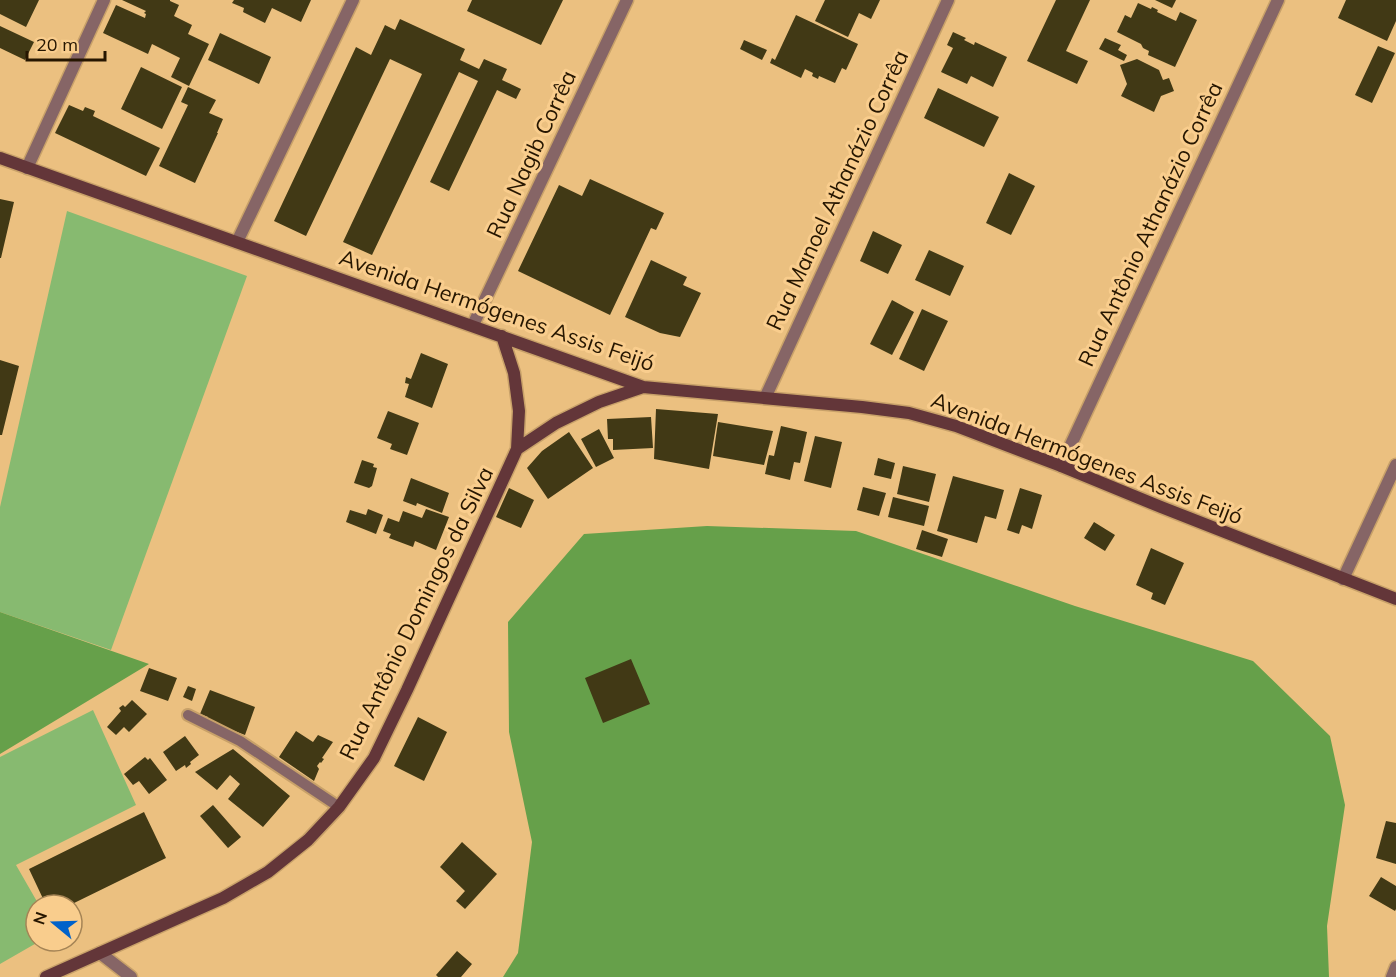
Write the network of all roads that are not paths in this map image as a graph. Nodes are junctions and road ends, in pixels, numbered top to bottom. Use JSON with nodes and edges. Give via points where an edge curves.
{"nodes":[{"id":1,"x":104,"y":0,"type":"edge"},
{"id":2,"x":353,"y":0,"type":"edge"},
{"id":3,"x":627,"y":0,"type":"edge"},
{"id":4,"x":948,"y":0,"type":"edge"},
{"id":5,"x":1278,"y":0,"type":"edge"},
{"id":6,"x":0,"y":158,"type":"edge"},
{"id":7,"x":27,"y":168,"type":"junction"},
{"id":8,"x":237,"y":242,"type":"junction"},
{"id":9,"x":473,"y":325,"type":"junction"},
{"id":10,"x":502,"y":336,"type":"junction"},
{"id":11,"x":643,"y":387,"type":"junction"},
{"id":12,"x":765,"y":398,"type":"junction"},
{"id":13,"x":517,"y":449,"type":"junction"},
{"id":14,"x":1396,"y":465,"type":"edge"},
{"id":15,"x":1061,"y":466,"type":"junction"},
{"id":16,"x":1343,"y":579,"type":"junction"},
{"id":17,"x":1396,"y":599,"type":"edge"},
{"id":18,"x":188,"y":715,"type":"dead end"},
{"id":19,"x":339,"y":807,"type":"junction"},
{"id":20,"x":100,"y":953,"type":"junction"},
{"id":21,"x":1396,"y":967,"type":"edge"},
{"id":22,"x":46,"y":977,"type":"edge"},
{"id":23,"x":131,"y":977,"type":"edge"},
{"id":24,"x":1392,"y":977,"type":"edge"}],
"edges":[{"from":1,"to":7,"type":"street"},
{"from":2,"to":8,"type":"street"},
{"from":3,"to":9,"type":"street","name":"Rua Nagib Corrêa"},
{"from":4,"to":12,"type":"street","name":"Rua Manoel Athanázio Corrêa"},
{"from":5,"to":15,"type":"street","name":"Rua Antônio Athanázio Corrêa"},
{"from":6,"to":7,"type":"main road","name":"Avenida Hermógenes Assis Feijó"},
{"from":7,"to":8,"type":"main road","name":"Avenida Hermógenes Assis Feijó"},
{"from":8,"to":9,"type":"main road","name":"Avenida Hermógenes Assis Feijó"},
{"from":9,"to":10,"type":"main road","name":"Avenida Hermógenes Assis Feijó"},
{"from":10,"to":11,"type":"main road","name":"Avenida Hermógenes Assis Feijó"},
{"from":10,"to":13,"type":"main road","name":"Rua Antônio Domingos da Silva","via":[[518,401]]},
{"from":11,"to":12,"type":"main road","name":"Avenida Hermógenes Assis Feijó"},
{"from":11,"to":13,"type":"main road","name":"Rua Antônio Domingos da Silva","via":[[577,412]]},
{"from":12,"to":15,"type":"main road","name":"Avenida Hermógenes Assis Feijó","via":[[909,413],[956,426]]},
{"from":13,"to":19,"type":"main road","name":"Rua Antônio Domingos da Silva","via":[[374,758]]},
{"from":14,"to":16,"type":"street"},
{"from":15,"to":16,"type":"main road","name":"Avenida Hermógenes Assis Feijó"},
{"from":16,"to":17,"type":"main road","name":"Avenida Hermógenes Assis Feijó"},
{"from":18,"to":19,"type":"lane","via":[[240,741]]},
{"from":19,"to":20,"type":"main road","name":"Rua Antônio Domingos da Silva","via":[[308,840],[268,872],[222,898]]},
{"from":20,"to":22,"type":"main road","name":"Rua Antônio Domingos da Silva"},
{"from":20,"to":23,"type":"street"},
{"from":21,"to":24,"type":"street"}]}
